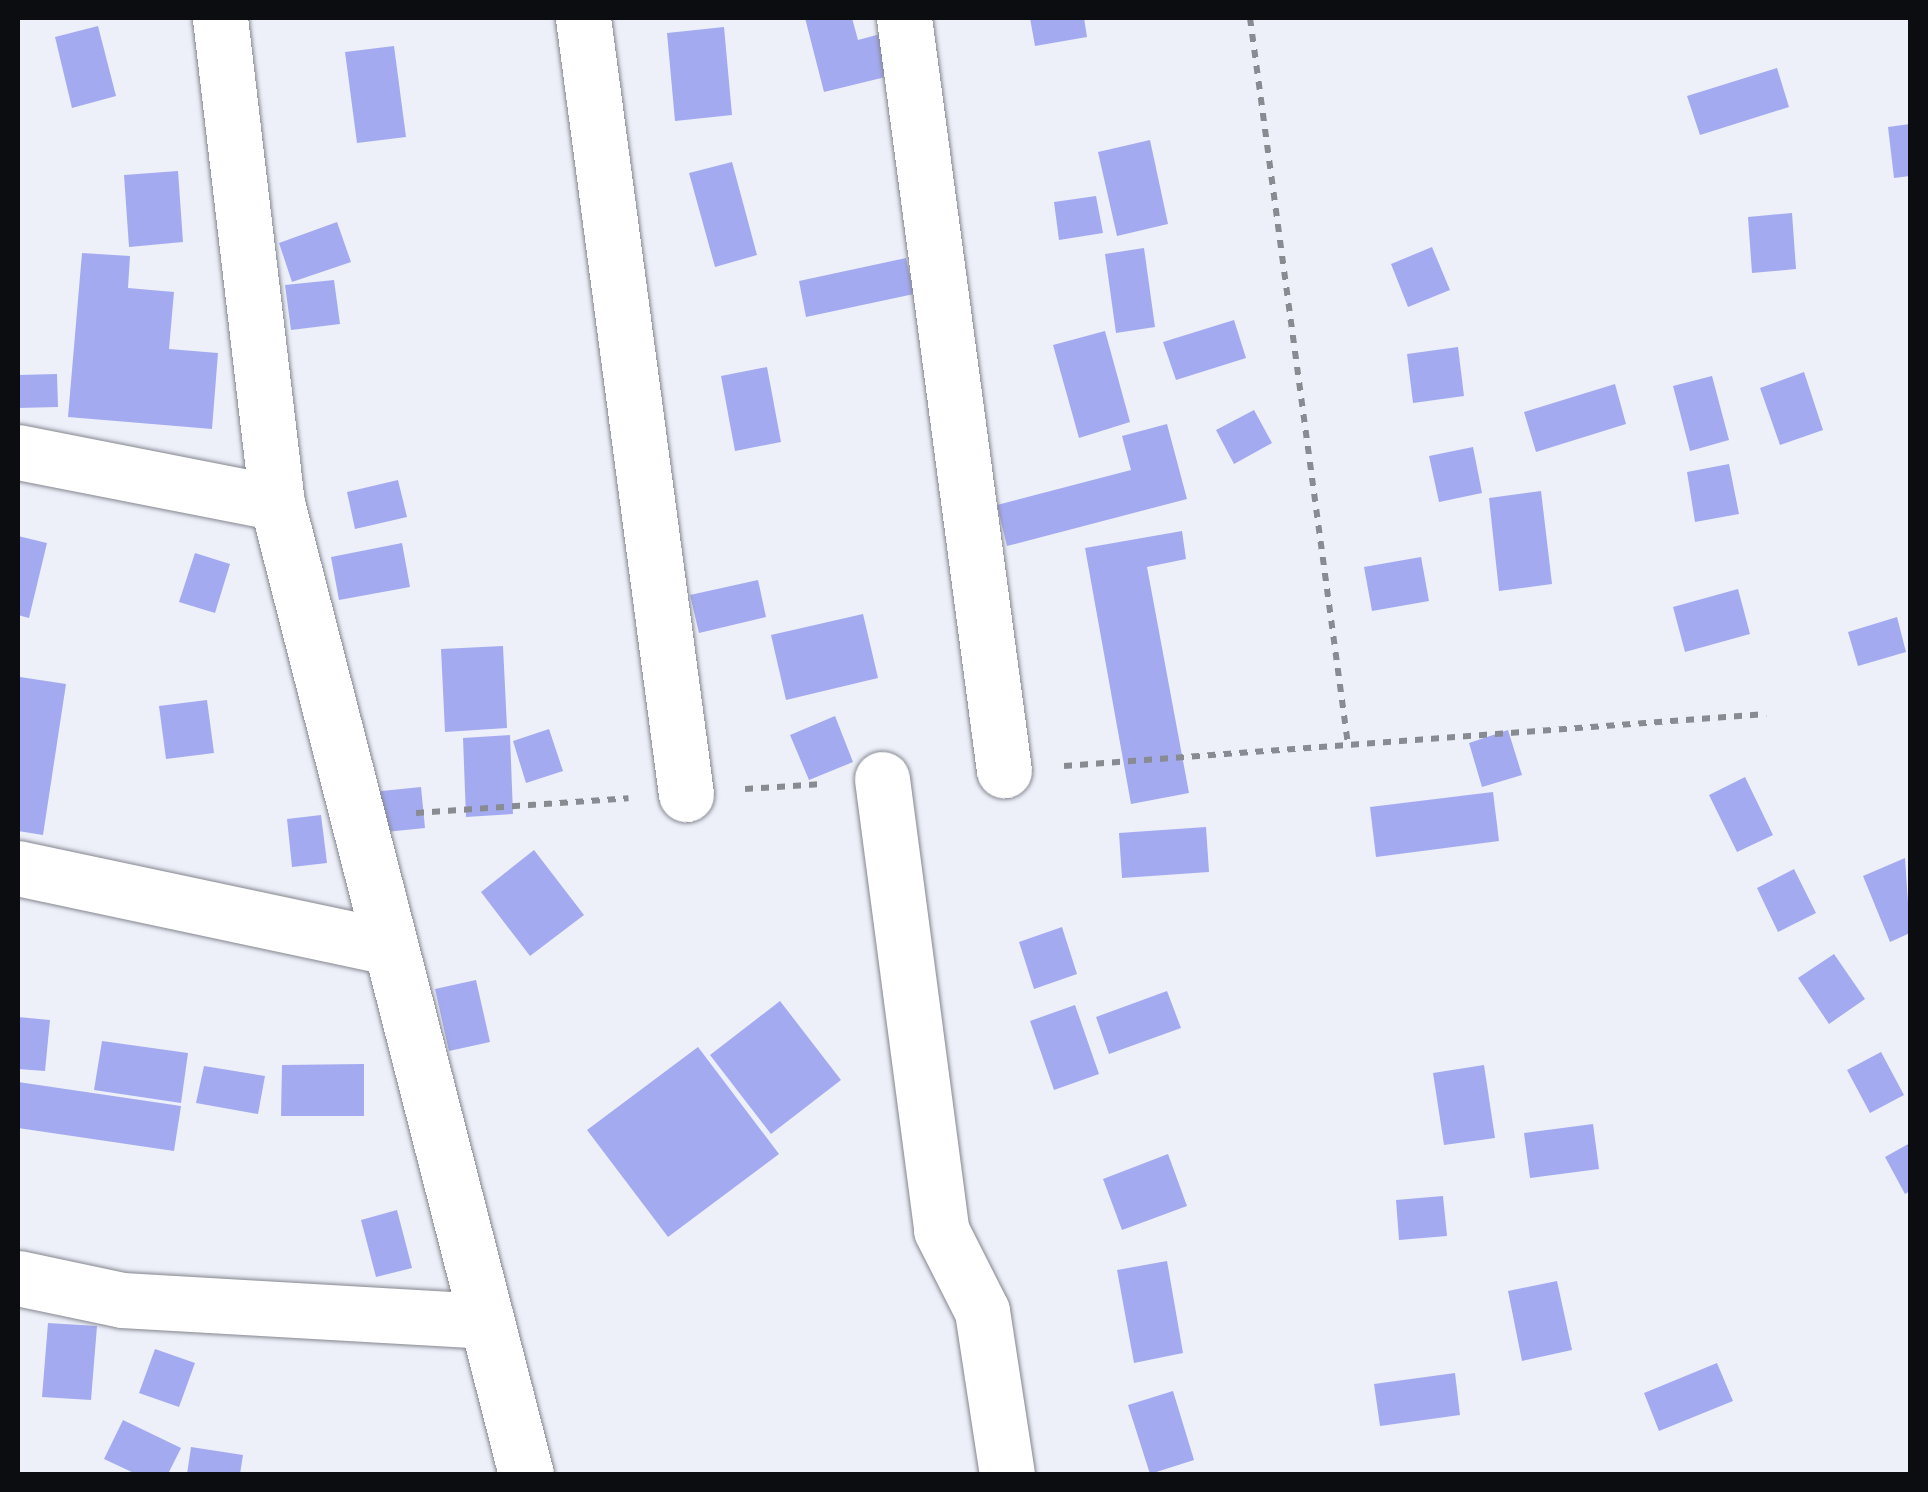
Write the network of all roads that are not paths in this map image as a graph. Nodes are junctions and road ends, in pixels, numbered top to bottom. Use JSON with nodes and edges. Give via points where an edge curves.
{"nodes":[{"id":1,"x":220,"y":18,"type":"edge"},
{"id":2,"x":583,"y":18,"type":"edge"},
{"id":3,"x":904,"y":18,"type":"edge"},
{"id":4,"x":18,"y":452,"type":"edge"},
{"id":5,"x":278,"y":504,"type":"junction"},
{"id":6,"x":1004,"y":770,"type":"dead end"},
{"id":7,"x":882,"y":779,"type":"dead end"},
{"id":8,"x":686,"y":794,"type":"dead end"},
{"id":9,"x":18,"y":868,"type":"edge"},
{"id":10,"x":384,"y":946,"type":"junction"},
{"id":11,"x":18,"y":1278,"type":"edge"},
{"id":12,"x":484,"y":1321,"type":"junction"},
{"id":13,"x":526,"y":1474,"type":"edge"},
{"id":14,"x":1007,"y":1474,"type":"edge"}],
"edges":[{"from":1,"to":5,"type":"street"},
{"from":2,"to":8,"type":"street"},
{"from":3,"to":6,"type":"street"},
{"from":4,"to":5,"type":"street"},
{"from":5,"to":10,"type":"street"},
{"from":7,"to":14,"type":"street","via":[[942,1230],[982,1311]]},
{"from":9,"to":10,"type":"street"},
{"from":10,"to":12,"type":"street"},
{"from":11,"to":12,"type":"street","via":[[122,1300]]},
{"from":12,"to":13,"type":"street"}]}
